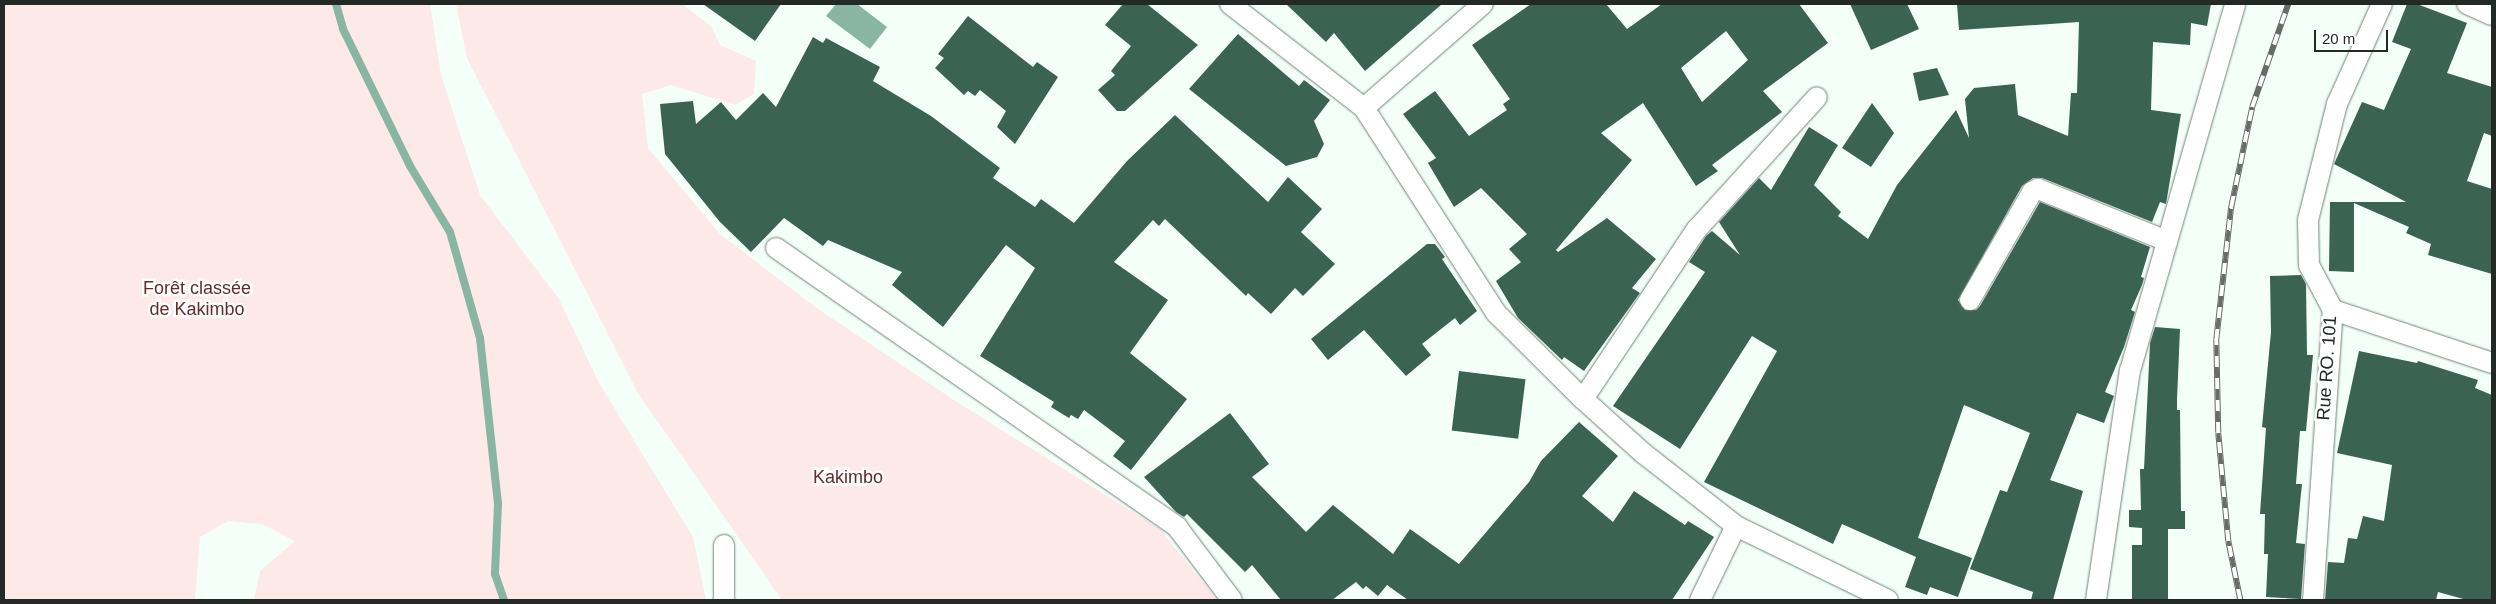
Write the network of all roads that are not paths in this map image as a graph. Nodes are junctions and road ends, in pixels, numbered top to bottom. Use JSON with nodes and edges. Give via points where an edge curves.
{"nodes":[{"id":1,"x":1230,"y":4,"type":"edge"},
{"id":2,"x":1483,"y":4,"type":"edge"},
{"id":3,"x":2235,"y":4,"type":"edge"},
{"id":4,"x":2382,"y":4,"type":"edge"},
{"id":5,"x":2467,"y":4,"type":"edge"},
{"id":6,"x":2492,"y":15,"type":"edge"},
{"id":7,"x":1817,"y":97,"type":"dead end"},
{"id":8,"x":1364,"y":108,"type":"junction"},
{"id":9,"x":2167,"y":241,"type":"junction"},
{"id":10,"x":776,"y":248,"type":"dead end"},
{"id":11,"x":1970,"y":300,"type":"dead end"},
{"id":12,"x":2333,"y":310,"type":"junction"},
{"id":13,"x":2492,"y":363,"type":"edge"},
{"id":14,"x":1583,"y":399,"type":"junction"},
{"id":15,"x":1736,"y":526,"type":"junction"},
{"id":16,"x":724,"y":545,"type":"dead end"},
{"id":17,"x":724,"y":600,"type":"edge"},
{"id":18,"x":1232,"y":600,"type":"edge"},
{"id":19,"x":1700,"y":600,"type":"edge"},
{"id":20,"x":1888,"y":600,"type":"edge"},
{"id":21,"x":2096,"y":600,"type":"edge"},
{"id":22,"x":2313,"y":600,"type":"edge"}],
"edges":[{"from":1,"to":8,"type":"street"},
{"from":2,"to":8,"type":"street"},
{"from":3,"to":9,"type":"street"},
{"from":4,"to":12,"type":"street","name":"Rue RO. 101","via":[[2337,104],[2308,220],[2308,265]]},
{"from":5,"to":6,"type":"street"},
{"from":7,"to":14,"type":"street","via":[[1697,229]]},
{"from":8,"to":14,"type":"street","via":[[1496,313]]},
{"from":9,"to":11,"type":"street","via":[[2038,189],[2032,192]]},
{"from":9,"to":21,"type":"street","via":[[2130,371]]},
{"from":10,"to":18,"type":"street","via":[[1177,527]]},
{"from":12,"to":13,"type":"street"},
{"from":12,"to":22,"type":"street","name":"Rue RO. 101"},
{"from":14,"to":15,"type":"street","via":[[1643,453]]},
{"from":15,"to":19,"type":"street"},
{"from":15,"to":20,"type":"street"},
{"from":16,"to":17,"type":"street"}]}
